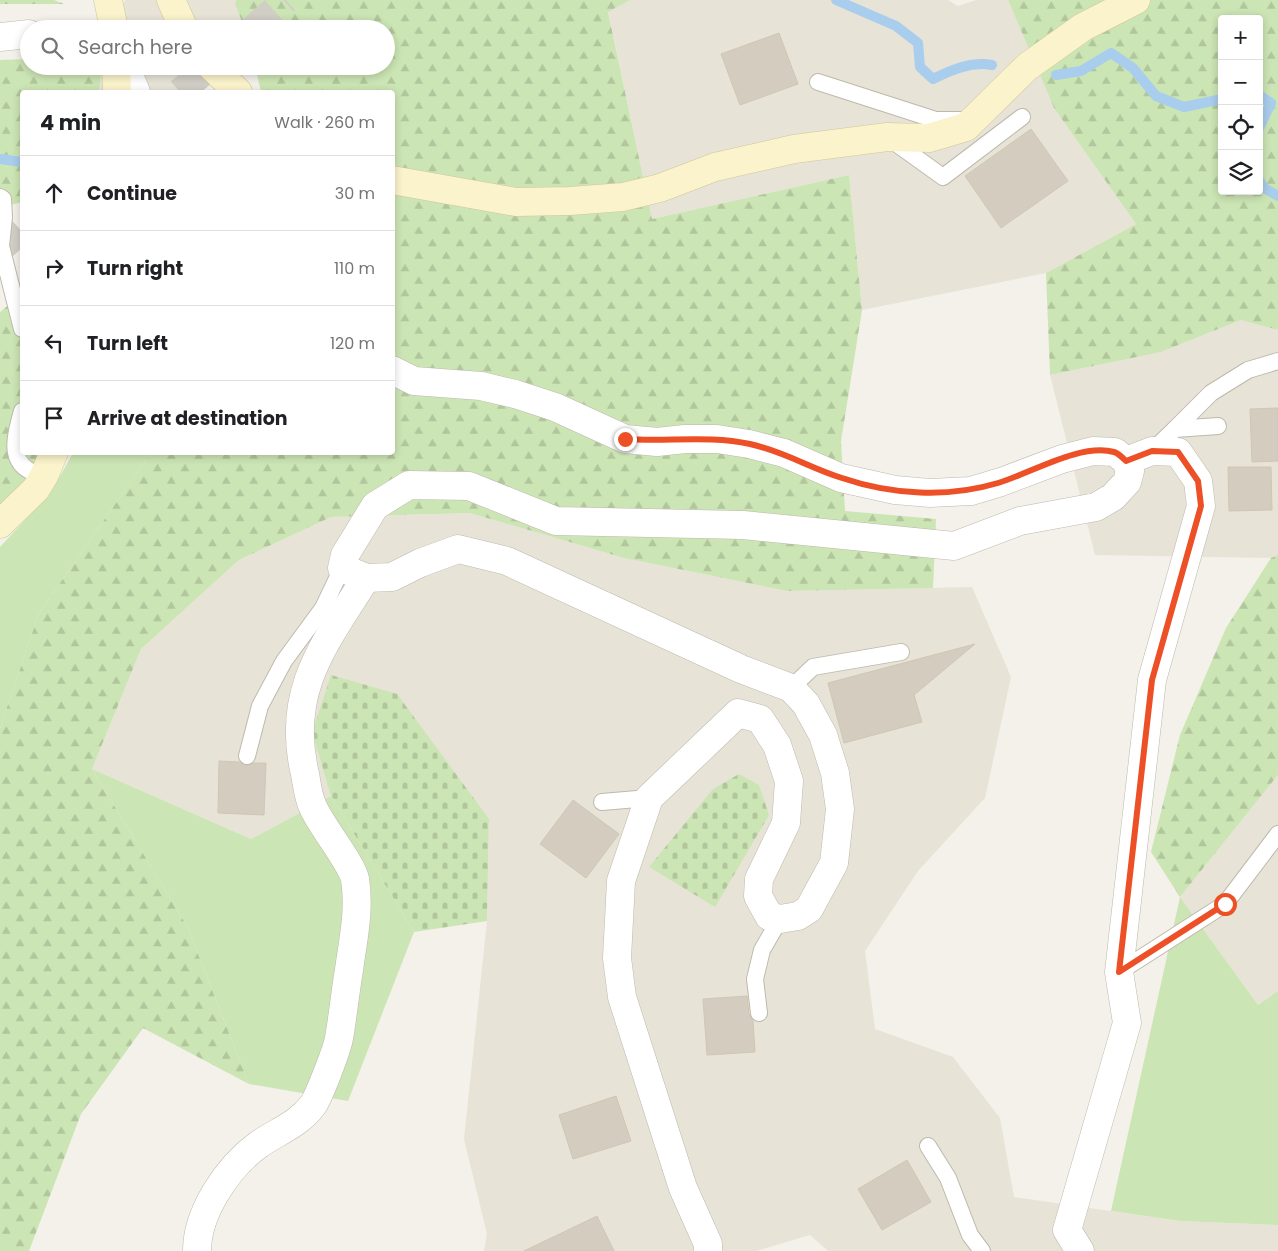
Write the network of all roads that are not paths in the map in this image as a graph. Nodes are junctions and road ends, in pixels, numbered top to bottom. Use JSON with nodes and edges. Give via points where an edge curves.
{"nodes":[{"id":1,"x":96,"y":0,"type":"edge"},
{"id":2,"x":108,"y":0,"type":"edge"},
{"id":3,"x":171,"y":0,"type":"edge"},
{"id":4,"x":1136,"y":0,"type":"edge"},
{"id":5,"x":108,"y":20,"type":"edge"},
{"id":6,"x":112,"y":20,"type":"edge"},
{"id":7,"x":180,"y":20,"type":"edge"},
{"id":8,"x":20,"y":35,"type":"edge"},
{"id":9,"x":0,"y":37,"type":"edge"},
{"id":10,"x":116,"y":75,"type":"edge"},
{"id":11,"x":129,"y":75,"type":"edge"},
{"id":12,"x":220,"y":75,"type":"edge"},
{"id":13,"x":818,"y":82,"type":"dead end"},
{"id":14,"x":117,"y":90,"type":"edge"},
{"id":15,"x":135,"y":90,"type":"edge"},
{"id":16,"x":236,"y":90,"type":"edge"},
{"id":17,"x":1002,"y":92,"type":"junction"},
{"id":18,"x":1022,"y":117,"type":"dead end"},
{"id":19,"x":887,"y":137,"type":"junction"},
{"id":20,"x":395,"y":181,"type":"edge"},
{"id":21,"x":0,"y":196,"type":"edge"},
{"id":22,"x":20,"y":321,"type":"edge"},
{"id":23,"x":1278,"y":361,"type":"edge"},
{"id":24,"x":395,"y":372,"type":"edge"},
{"id":25,"x":20,"y":418,"type":"edge"},
{"id":26,"x":1218,"y":426,"type":"dead end"},
{"id":27,"x":1175,"y":429,"type":"junction"},
{"id":28,"x":1152,"y":451,"type":"junction"},
{"id":29,"x":1126,"y":461,"type":"junction"},
{"id":30,"x":49,"y":464,"type":"edge"},
{"id":31,"x":0,"y":524,"type":"edge"},
{"id":32,"x":354,"y":573,"type":"junction"},
{"id":33,"x":901,"y":652,"type":"dead end"},
{"id":34,"x":791,"y":688,"type":"junction"},
{"id":35,"x":247,"y":756,"type":"dead end"},
{"id":36,"x":649,"y":798,"type":"junction"},
{"id":37,"x":602,"y":802,"type":"dead end"},
{"id":38,"x":1278,"y":834,"type":"edge"},
{"id":39,"x":780,"y":919,"type":"junction"},
{"id":40,"x":1119,"y":972,"type":"junction"},
{"id":41,"x":759,"y":1013,"type":"dead end"},
{"id":42,"x":928,"y":1146,"type":"dead end"},
{"id":43,"x":197,"y":1251,"type":"edge"},
{"id":44,"x":708,"y":1251,"type":"edge"},
{"id":45,"x":982,"y":1251,"type":"edge"},
{"id":46,"x":1080,"y":1251,"type":"edge"}],
"edges":[{"from":1,"to":5,"type":"lane"},
{"from":2,"to":6,"type":"street"},
{"from":3,"to":7,"type":"street"},
{"from":4,"to":17,"type":"street","via":[[1083,27],[1027,67]]},
{"from":8,"to":9,"type":"street"},
{"from":10,"to":14,"type":"street"},
{"from":11,"to":15,"type":"street"},
{"from":12,"to":16,"type":"street"},
{"from":13,"to":17,"type":"lane","via":[[936,120],[960,121]]},
{"from":17,"to":19,"type":"street","via":[[966,127],[929,138]]},
{"from":18,"to":19,"type":"lane","via":[[943,177]]},
{"from":19,"to":20,"type":"street","via":[[844,140],[755,156],[623,197],[516,202]]},
{"from":21,"to":22,"type":"lane","via":[[4,217],[1,246]]},
{"from":23,"to":27,"type":"lane","via":[[1248,370],[1212,394]]},
{"from":24,"to":29,"type":"street","via":[[414,381],[481,386],[515,394],[555,407],[625,439],[657,442],[716,439],[749,444],[784,454],[842,478],[895,490],[930,493],[970,491],[1093,451],[1115,452]]},
{"from":25,"to":30,"type":"lane","via":[[15,436],[16,456],[24,468]]},
{"from":26,"to":27,"type":"lane"},
{"from":27,"to":28,"type":"lane"},
{"from":28,"to":29,"type":"street"},
{"from":28,"to":40,"type":"street","via":[[1178,452],[1198,481],[1201,506],[1152,680]]},
{"from":29,"to":32,"type":"street","via":[[1130,470],[1127,482],[1113,497],[1096,507],[1020,521],[954,546],[743,525],[556,521],[469,486],[409,485],[375,506],[345,555]]},
{"from":30,"to":31,"type":"street","via":[[36,489]]},
{"from":32,"to":34,"type":"street","via":[[392,577],[458,549],[507,561],[741,669]]},
{"from":32,"to":35,"type":"lane","via":[[284,661],[260,706]]},
{"from":32,"to":43,"type":"street","via":[[308,679],[299,719],[301,760],[312,806],[354,877],[357,911],[339,1040],[313,1105],[291,1126],[259,1144],[236,1163],[219,1187],[206,1213]]},
{"from":33,"to":34,"type":"lane","via":[[813,667]]},
{"from":34,"to":39,"type":"street","via":[[806,704],[823,735],[835,773],[840,809],[834,863],[821,890],[809,909],[798,916]]},
{"from":36,"to":37,"type":"lane"},
{"from":36,"to":39,"type":"street","via":[[738,713],[760,719],[777,745],[789,781],[786,823],[759,879],[758,896],[769,916]]},
{"from":36,"to":44,"type":"street","via":[[621,881],[617,958],[622,997],[683,1188],[708,1244]]},
{"from":38,"to":40,"type":"lane","via":[[1225,904]]},
{"from":39,"to":41,"type":"lane","via":[[762,950],[755,979]]},
{"from":40,"to":46,"type":"street","via":[[1126,1023],[1067,1230]]},
{"from":42,"to":45,"type":"lane","via":[[948,1178],[970,1235]]}]}
